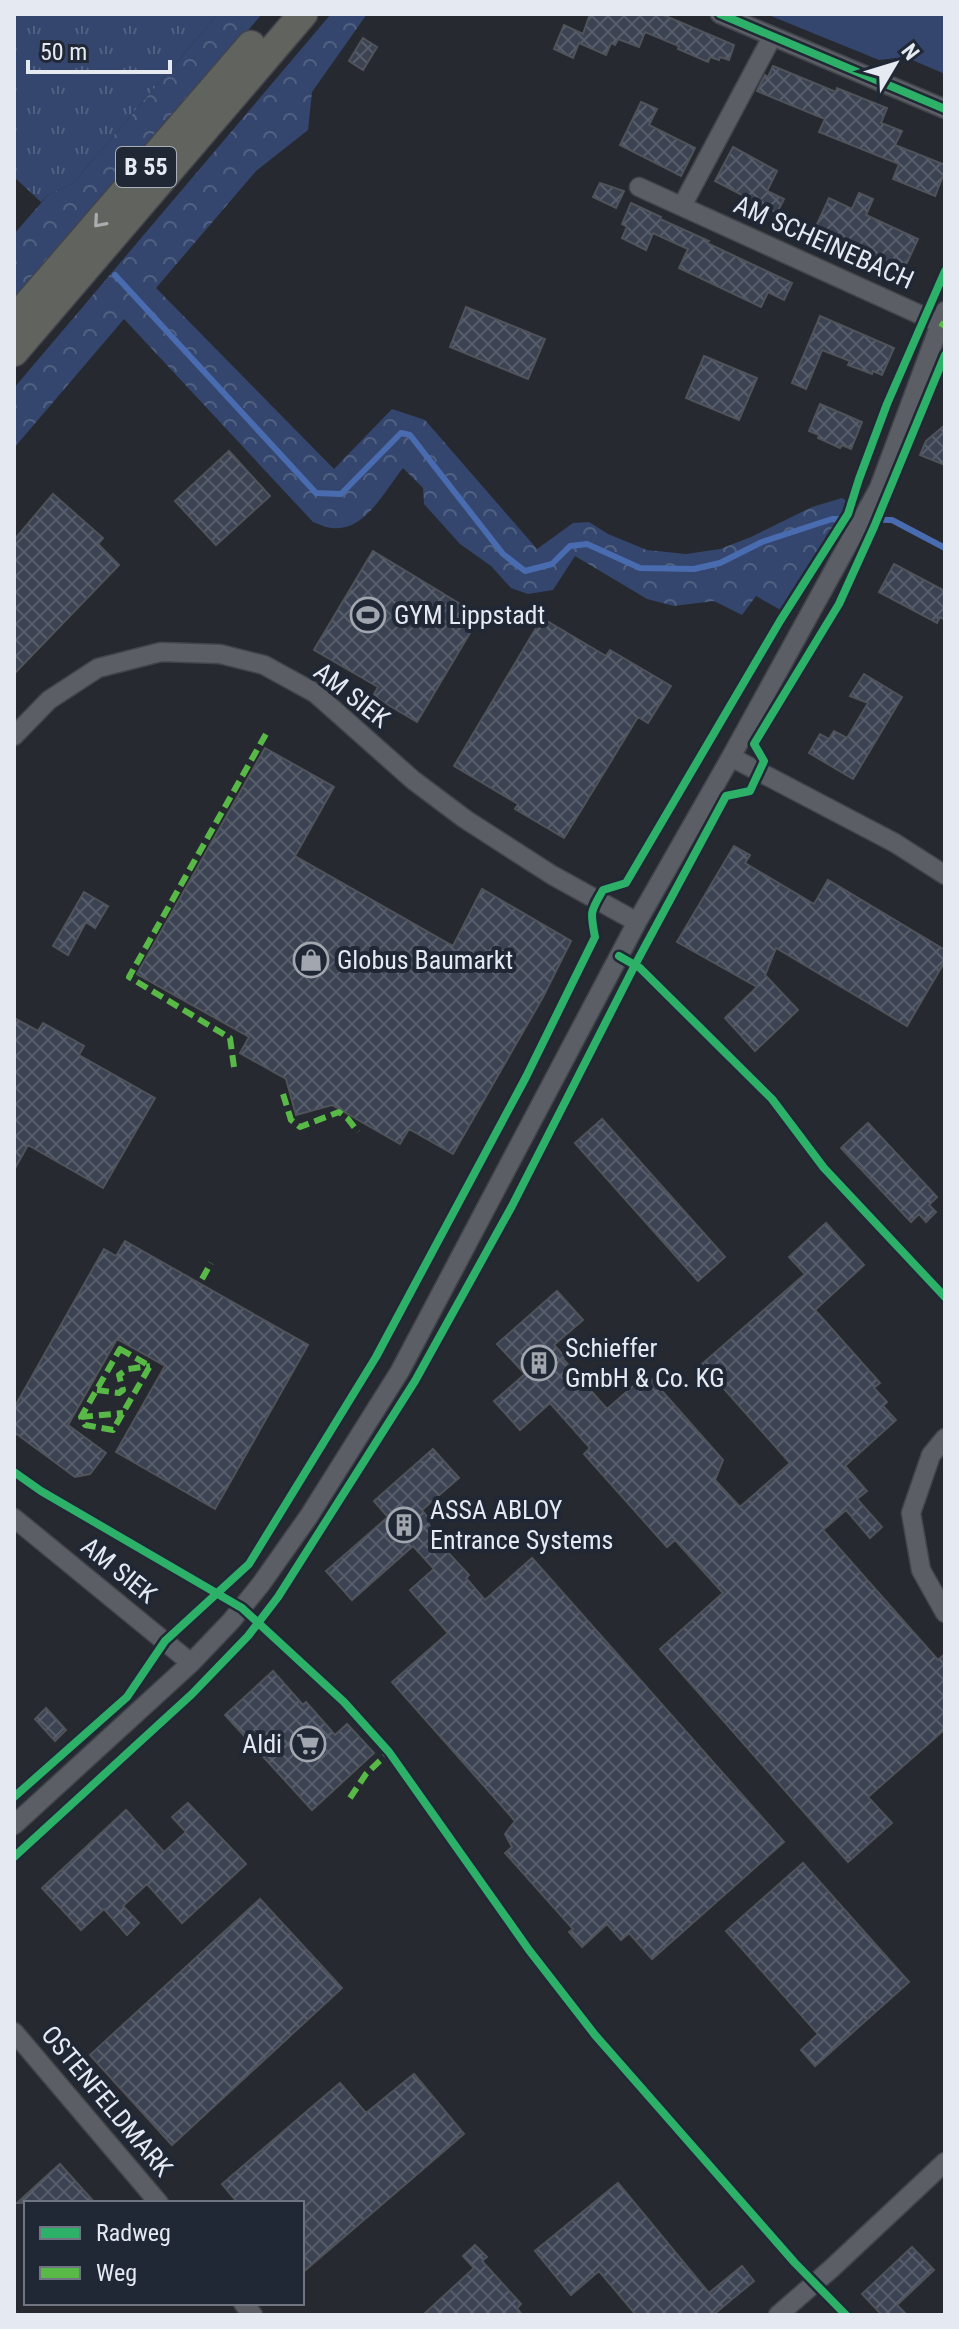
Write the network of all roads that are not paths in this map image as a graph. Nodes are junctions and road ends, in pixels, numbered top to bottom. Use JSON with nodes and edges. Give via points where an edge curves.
{"nodes":[{"id":1,"x":277,"y":14,"type":"edge"},
{"id":2,"x":303,"y":14,"type":"edge"},
{"id":3,"x":720,"y":14,"type":"edge"},
{"id":4,"x":772,"y":37,"type":"junction"},
{"id":5,"x":945,"y":109,"type":"edge"},
{"id":6,"x":639,"y":187,"type":"dead end"},
{"id":7,"x":682,"y":206,"type":"junction"},
{"id":8,"x":14,"y":320,"type":"edge"},
{"id":9,"x":943,"y":320,"type":"edge"},
{"id":10,"x":14,"y":352,"type":"edge"},
{"id":11,"x":14,"y":736,"type":"edge"},
{"id":12,"x":731,"y":757,"type":"junction"},
{"id":13,"x":945,"y":875,"type":"edge"},
{"id":14,"x":637,"y":922,"type":"junction"},
{"id":15,"x":945,"y":1438,"type":"edge"},
{"id":16,"x":14,"y":1518,"type":"edge"},
{"id":17,"x":945,"y":1613,"type":"edge"},
{"id":18,"x":191,"y":1663,"type":"junction"},
{"id":19,"x":14,"y":1825,"type":"edge"},
{"id":20,"x":14,"y":2032,"type":"edge"},
{"id":21,"x":945,"y":2162,"type":"edge"},
{"id":22,"x":157,"y":2201,"type":"edge"},
{"id":23,"x":778,"y":2315,"type":"edge"}],
"edges":[{"from":1,"to":8,"type":"highway","number":"B 55","one_way":true},
{"from":2,"to":10,"type":"highway","number":"B 55"},
{"from":3,"to":4,"type":"street"},
{"from":4,"to":5,"type":"street"},
{"from":4,"to":7,"type":"street"},
{"from":6,"to":7,"type":"street","name":"AM SCHEINEBACH"},
{"from":7,"to":9,"type":"street","name":"AM SCHEINEBACH"},
{"from":9,"to":12,"type":"street","via":[[879,488]]},
{"from":11,"to":14,"type":"street","name":"AM SIEK","via":[[49,700],[98,668],[161,652],[220,654],[264,665],[315,693],[465,819]]},
{"from":12,"to":13,"type":"street"},
{"from":12,"to":14,"type":"street"},
{"from":14,"to":18,"type":"street","via":[[400,1371],[261,1584]]},
{"from":15,"to":17,"type":"street","via":[[931,1455],[911,1513],[921,1570]]},
{"from":16,"to":18,"type":"street","name":"AM SIEK"},
{"from":18,"to":19,"type":"street"},
{"from":20,"to":22,"type":"street","name":"OSTENFELDMARK"},
{"from":21,"to":23,"type":"street"}]}
